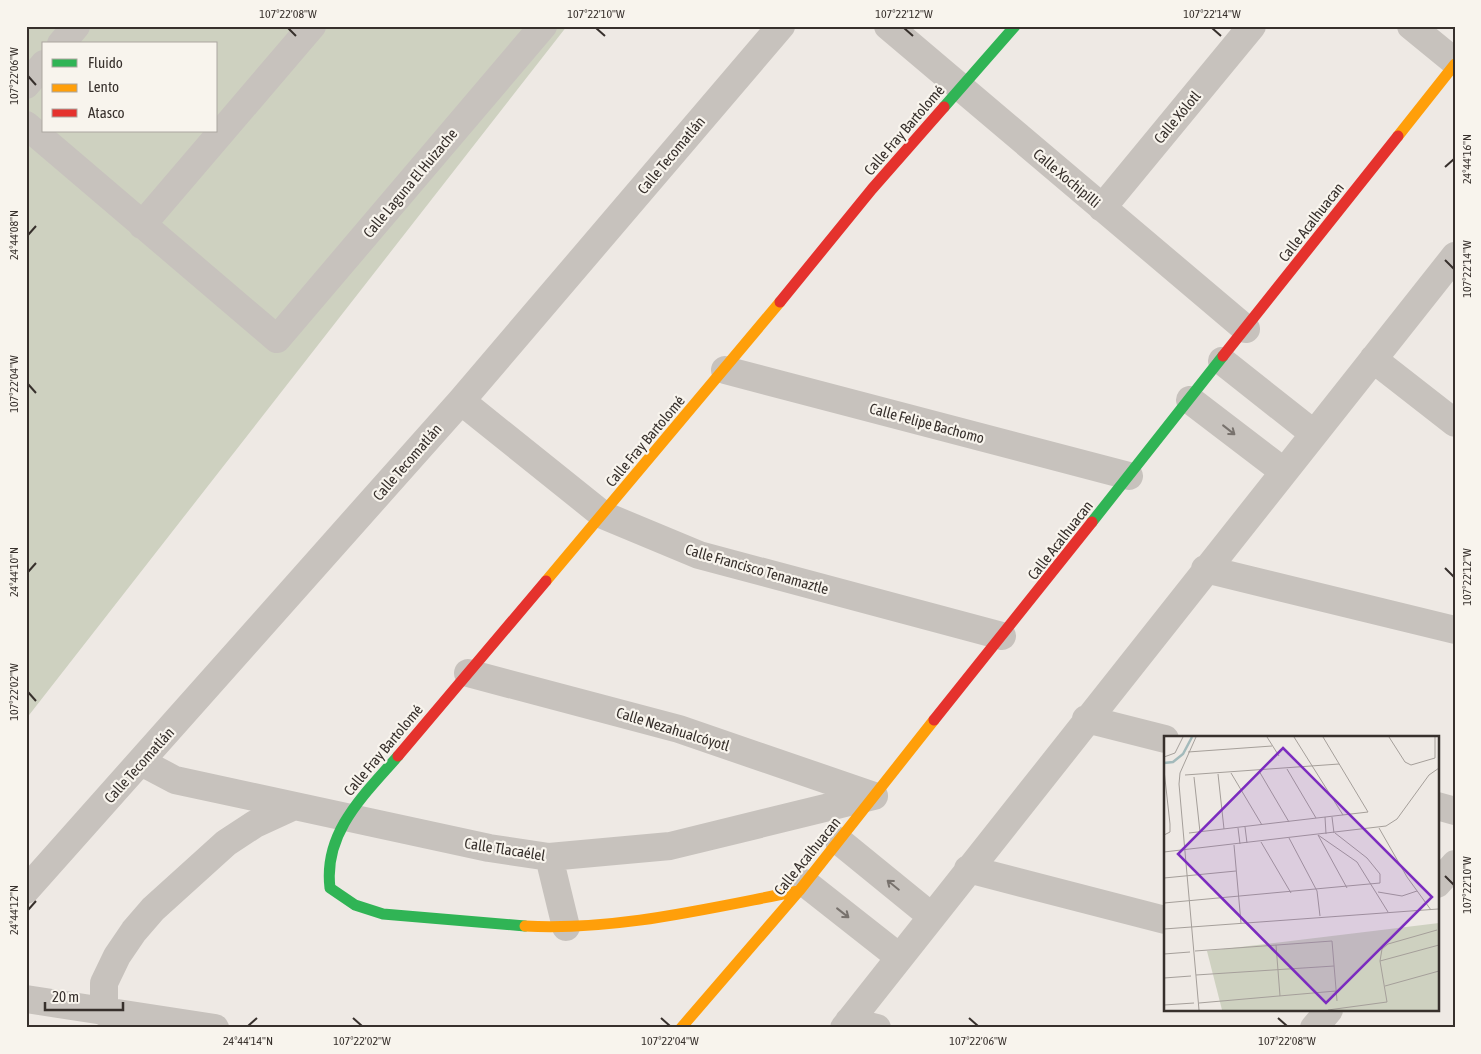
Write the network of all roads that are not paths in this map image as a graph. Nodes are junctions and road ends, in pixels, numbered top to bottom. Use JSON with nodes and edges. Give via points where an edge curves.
{"nodes":[{"id":1,"x":76,"y":26,"type":"edge"},
{"id":2,"x":312,"y":26,"type":"edge"},
{"id":3,"x":781,"y":26,"type":"edge"},
{"id":4,"x":888,"y":26,"type":"edge"},
{"id":5,"x":1015,"y":26,"type":"edge"},
{"id":6,"x":1252,"y":26,"type":"edge"},
{"id":7,"x":1411,"y":26,"type":"edge"},
{"id":8,"x":536,"y":29,"type":"edge"},
{"id":9,"x":63,"y":42,"type":"edge"},
{"id":10,"x":1455,"y":63,"type":"edge"},
{"id":11,"x":42,"y":66,"type":"edge"},
{"id":12,"x":26,"y":85,"type":"edge"},
{"id":13,"x":961,"y":88,"type":"junction"},
{"id":14,"x":26,"y":125,"type":"edge"},
{"id":15,"x":1102,"y":208,"type":"junction"},
{"id":16,"x":142,"y":225,"type":"junction"},
{"id":17,"x":1455,"y":256,"type":"edge"},
{"id":18,"x":1246,"y":330,"type":"junction"},
{"id":19,"x":1373,"y":359,"type":"junction"},
{"id":20,"x":1222,"y":361,"type":"junction"},
{"id":21,"x":725,"y":370,"type":"junction"},
{"id":22,"x":1190,"y":400,"type":"junction"},
{"id":23,"x":461,"y":401,"type":"junction"},
{"id":24,"x":1455,"y":423,"type":"edge"},
{"id":25,"x":1313,"y":433,"type":"junction"},
{"id":26,"x":1283,"y":472,"type":"junction"},
{"id":27,"x":1130,"y":476,"type":"junction"},
{"id":28,"x":603,"y":515,"type":"junction"},
{"id":29,"x":1205,"y":569,"type":"junction"},
{"id":30,"x":1455,"y":630,"type":"edge"},
{"id":31,"x":1002,"y":636,"type":"junction"},
{"id":32,"x":468,"y":673,"type":"junction"},
{"id":33,"x":1086,"y":719,"type":"junction"},
{"id":34,"x":1164,"y":739,"type":"edge"},
{"id":35,"x":141,"y":762,"type":"junction"},
{"id":36,"x":874,"y":796,"type":"junction"},
{"id":37,"x":1438,"y":806,"type":"edge"},
{"id":38,"x":292,"y":807,"type":"junction"},
{"id":39,"x":1455,"y":811,"type":"edge"},
{"id":40,"x":347,"y":816,"type":"junction"},
{"id":41,"x":839,"y":841,"type":"junction"},
{"id":42,"x":549,"y":857,"type":"junction"},
{"id":43,"x":1455,"y":864,"type":"edge"},
{"id":44,"x":968,"y":869,"type":"junction"},
{"id":45,"x":1438,"y":883,"type":"edge"},
{"id":46,"x":802,"y":887,"type":"junction"},
{"id":47,"x":26,"y":890,"type":"edge"},
{"id":48,"x":931,"y":916,"type":"junction"},
{"id":49,"x":1164,"y":920,"type":"edge"},
{"id":50,"x":566,"y":927,"type":"junction"},
{"id":51,"x":899,"y":957,"type":"junction"},
{"id":52,"x":26,"y":999,"type":"edge"},
{"id":53,"x":104,"y":1012,"type":"junction"},
{"id":54,"x":1327,"y":1012,"type":"edge"},
{"id":55,"x":846,"y":1024,"type":"edge"},
{"id":56,"x":216,"y":1028,"type":"edge"},
{"id":57,"x":681,"y":1028,"type":"edge"},
{"id":58,"x":877,"y":1028,"type":"edge"},
{"id":59,"x":1314,"y":1028,"type":"edge"}],
"edges":[{"from":1,"to":9,"type":"street"},
{"from":2,"to":16,"type":"street"},
{"from":3,"to":23,"type":"street","name":"Calle Tecomatlán"},
{"from":4,"to":13,"type":"street","name":"Calle Xochipilli"},
{"from":5,"to":13,"type":"street","name":"Calle Fray Bartolomé"},
{"from":6,"to":15,"type":"street","name":"Calle Xólotl"},
{"from":7,"to":10,"type":"street"},
{"from":8,"to":16,"type":"street","name":"Calle Laguna El Huizache","via":[[277,339]]},
{"from":10,"to":18,"type":"street","name":"Calle Acalhuacan"},
{"from":11,"to":12,"type":"street"},
{"from":13,"to":15,"type":"street","name":"Calle Xochipilli"},
{"from":13,"to":21,"type":"street","name":"Calle Fray Bartolomé","via":[[872,189]]},
{"from":14,"to":16,"type":"street"},
{"from":15,"to":18,"type":"street","name":"Calle Xochipilli"},
{"from":17,"to":19,"type":"street"},
{"from":18,"to":20,"type":"street","name":"Calle Acalhuacan"},
{"from":19,"to":24,"type":"street"},
{"from":19,"to":25,"type":"street"},
{"from":20,"to":22,"type":"street","name":"Calle Acalhuacan"},
{"from":20,"to":25,"type":"street"},
{"from":21,"to":27,"type":"street","name":"Calle Felipe Bachomo"},
{"from":21,"to":28,"type":"street","name":"Calle Fray Bartolomé"},
{"from":22,"to":26,"type":"street","one_way":true},
{"from":22,"to":27,"type":"street","name":"Calle Acalhuacan"},
{"from":23,"to":28,"type":"street","name":"Calle Francisco Tenamaztle"},
{"from":23,"to":35,"type":"street","name":"Calle Tecomatlán"},
{"from":25,"to":26,"type":"street"},
{"from":26,"to":29,"type":"street"},
{"from":27,"to":31,"type":"street","name":"Calle Acalhuacan"},
{"from":28,"to":31,"type":"street","name":"Calle Francisco Tenamaztle","via":[[699,555]]},
{"from":28,"to":32,"type":"street","name":"Calle Fray Bartolomé"},
{"from":29,"to":30,"type":"street"},
{"from":29,"to":33,"type":"street"},
{"from":31,"to":36,"type":"street","name":"Calle Acalhuacan"},
{"from":32,"to":36,"type":"street","name":"Calle Nezahualcóyotl","via":[[679,728]]},
{"from":32,"to":40,"type":"street","name":"Calle Fray Bartolomé"},
{"from":33,"to":34,"type":"street"},
{"from":33,"to":44,"type":"street"},
{"from":35,"to":38,"type":"street","name":"Calle Tlacaélel","via":[[174,780]]},
{"from":35,"to":47,"type":"street","name":"Calle Tecomatlán"},
{"from":36,"to":41,"type":"street","name":"Calle Acalhuacan"},
{"from":36,"to":42,"type":"street","name":"Calle Tlacaélel","via":[[670,846]]},
{"from":37,"to":39,"type":"street"},
{"from":38,"to":40,"type":"street","name":"Calle Tlacaélel"},
{"from":38,"to":53,"type":"street","via":[[255,824],[226,843],[153,909],[134,931],[107,976]]},
{"from":40,"to":42,"type":"street","name":"Calle Tlacaélel","via":[[489,848]]},
{"from":40,"to":50,"type":"street","name":"Calle Fray Bartolomé","via":[[328,863],[330,888],[340,899],[373,913]]},
{"from":41,"to":46,"type":"street","name":"Calle Acalhuacan"},
{"from":48,"to":41,"type":"street","one_way":true},
{"from":42,"to":50,"type":"street"},
{"from":43,"to":45,"type":"street"},
{"from":44,"to":48,"type":"street"},
{"from":44,"to":49,"type":"street"},
{"from":46,"to":50,"type":"street","via":[[639,920]]},
{"from":46,"to":51,"type":"street","one_way":true},
{"from":46,"to":57,"type":"street","name":"Calle Acalhuacan"},
{"from":48,"to":51,"type":"street"},
{"from":51,"to":55,"type":"street"},
{"from":52,"to":53,"type":"street"},
{"from":53,"to":56,"type":"street"},
{"from":54,"to":59,"type":"street"},
{"from":55,"to":58,"type":"street"}]}
